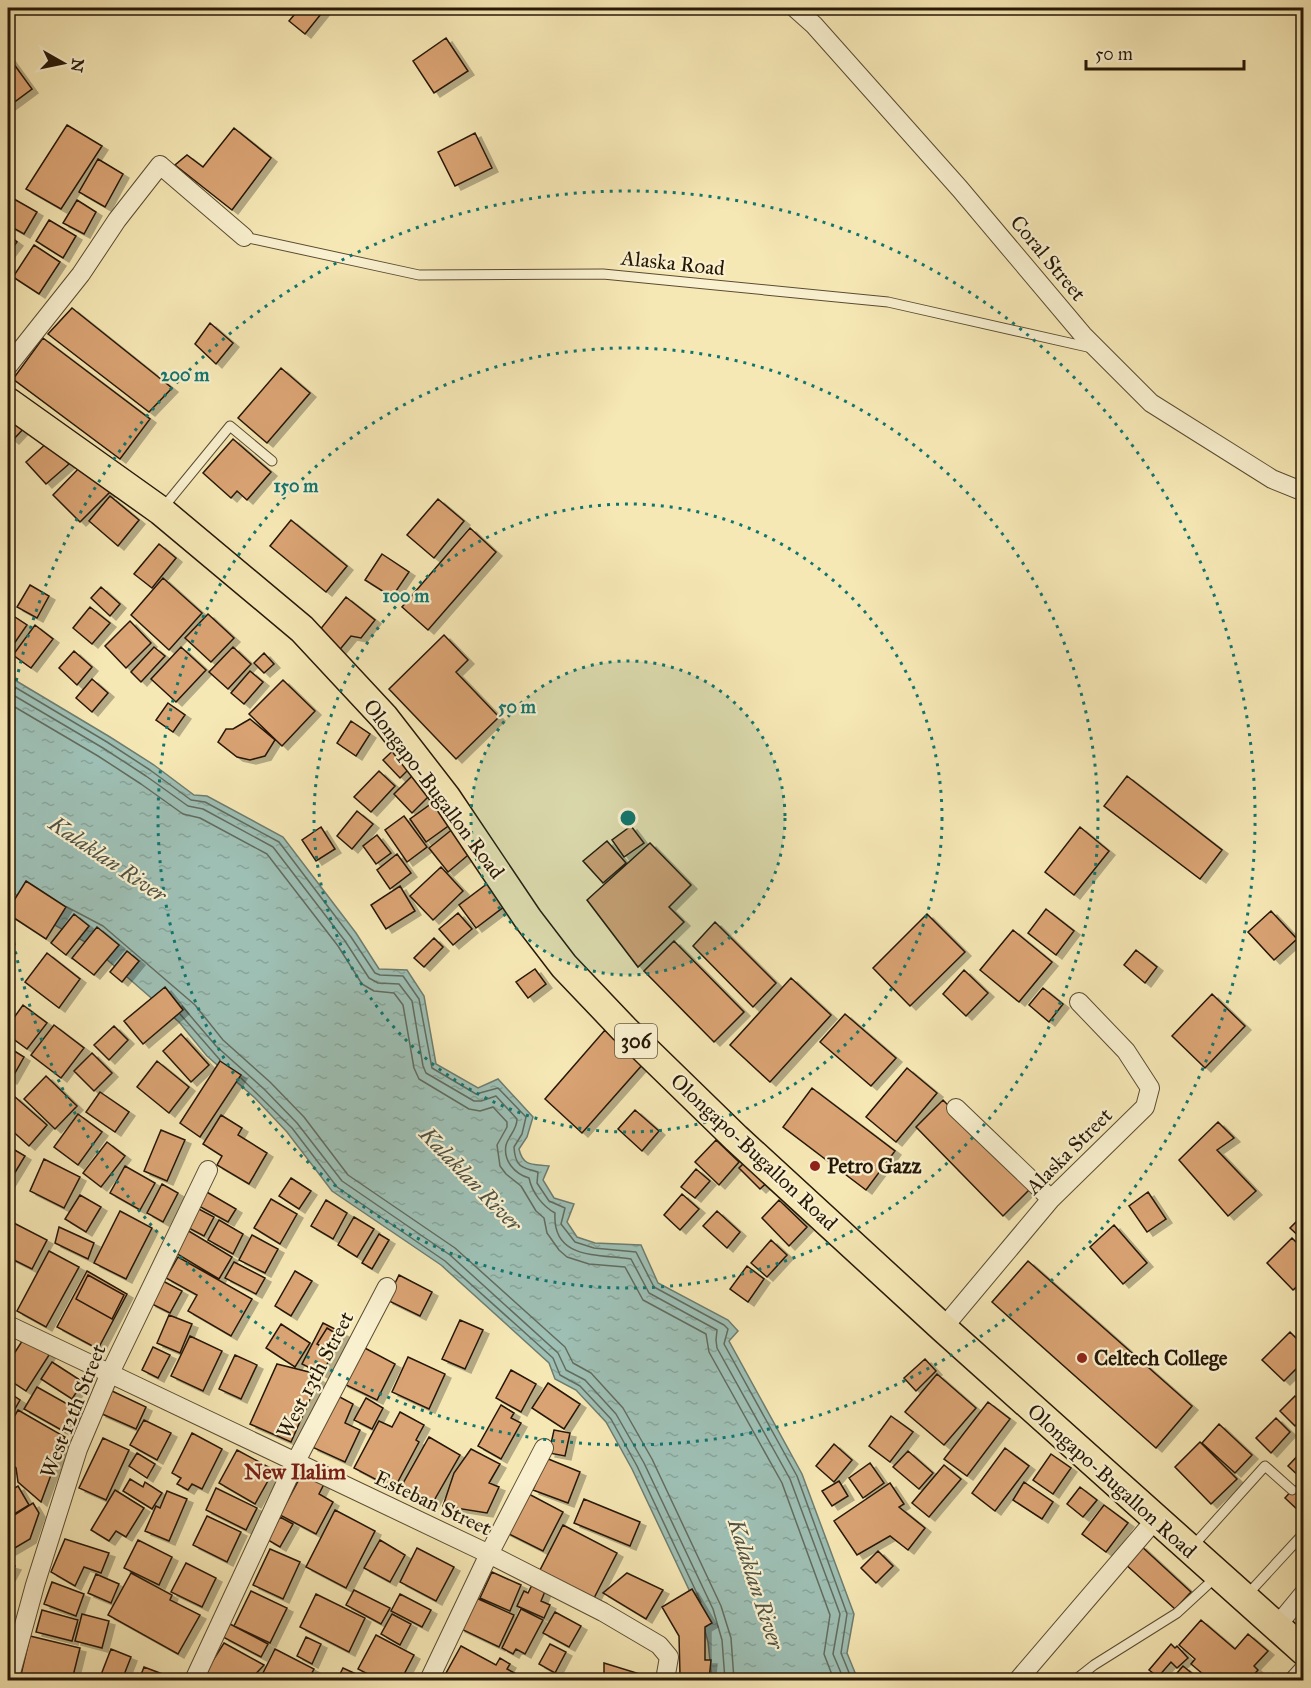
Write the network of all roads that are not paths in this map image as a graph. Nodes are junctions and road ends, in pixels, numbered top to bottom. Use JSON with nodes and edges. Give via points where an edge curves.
{"nodes":[{"id":1,"x":795,"y":8,"type":"edge"},
{"id":2,"x":244,"y":237,"type":"joint"},
{"id":3,"x":1097,"y":349,"type":"junction"},
{"id":4,"x":8,"y":366,"type":"edge"},
{"id":5,"x":8,"y":402,"type":"edge"},
{"id":6,"x":272,"y":461,"type":"dead end"},
{"id":7,"x":1304,"y":492,"type":"edge"},
{"id":8,"x":160,"y":511,"type":"junction"},
{"id":9,"x":1079,"y":1002,"type":"dead end"},
{"id":10,"x":956,"y":1108,"type":"dead end"},
{"id":11,"x":208,"y":1170,"type":"dead end"},
{"id":12,"x":1051,"y":1199,"type":"junction"},
{"id":13,"x":387,"y":1287,"type":"dead end"},
{"id":14,"x":8,"y":1325,"type":"edge"},
{"id":15,"x":943,"y":1328,"type":"junction"},
{"id":16,"x":110,"y":1373,"type":"junction"},
{"id":17,"x":544,"y":1448,"type":"dead end"},
{"id":18,"x":295,"y":1462,"type":"junction"},
{"id":19,"x":1292,"y":1490,"type":"dead end"},
{"id":20,"x":1155,"y":1520,"type":"junction"},
{"id":21,"x":1304,"y":1533,"type":"edge"},
{"id":22,"x":1189,"y":1550,"type":"junction"},
{"id":23,"x":489,"y":1554,"type":"junction"},
{"id":24,"x":1218,"y":1576,"type":"junction"},
{"id":25,"x":1304,"y":1593,"type":"edge"},
{"id":26,"x":1244,"y":1599,"type":"junction"},
{"id":27,"x":1276,"y":1627,"type":"junction"},
{"id":28,"x":1304,"y":1651,"type":"edge"},
{"id":29,"x":1304,"y":1669,"type":"edge"},
{"id":30,"x":9,"y":1680,"type":"edge"},
{"id":31,"x":194,"y":1680,"type":"edge"},
{"id":32,"x":429,"y":1680,"type":"edge"},
{"id":33,"x":665,"y":1680,"type":"edge"},
{"id":34,"x":1018,"y":1680,"type":"edge"},
{"id":35,"x":1075,"y":1680,"type":"edge"},
{"id":36,"x":1293,"y":1680,"type":"edge"}],
"edges":[{"from":1,"to":3,"type":"street","name":"Coral Street","via":[[960,189]]},
{"from":2,"to":3,"type":"lane","name":"Alaska Road","via":[[419,275],[603,274],[888,302]]},
{"from":2,"to":4,"type":"street","via":[[160,165]]},
{"from":3,"to":7,"type":"street","name":"Coral Street","via":[[1151,403],[1272,479]]},
{"from":5,"to":8,"type":"main road","name":"Olongapo-Bugallon Road","number":"306"},
{"from":6,"to":8,"type":"lane","via":[[230,426]]},
{"from":8,"to":15,"type":"main road","name":"Olongapo-Bugallon Road","number":"306","via":[[302,629],[384,717],[446,797],[564,966],[624,1029]]},
{"from":9,"to":12,"type":"street","name":"Alaska Street","via":[[1126,1051],[1150,1088],[1145,1107]]},
{"from":10,"to":12,"type":"street"},
{"from":11,"to":16,"type":"street","name":"West 12th Street"},
{"from":12,"to":15,"type":"street","name":"Alaska Street"},
{"from":13,"to":18,"type":"street","name":"West 13th Street"},
{"from":14,"to":16,"type":"street","name":"Esteban Street"},
{"from":15,"to":20,"type":"main road","name":"Olongapo-Bugallon Road","number":"306"},
{"from":16,"to":18,"type":"street","name":"Esteban Street"},
{"from":16,"to":30,"type":"street","name":"West 12th Street","via":[[78,1449]]},
{"from":17,"to":23,"type":"street"},
{"from":18,"to":23,"type":"street","name":"Esteban Street"},
{"from":18,"to":31,"type":"street","name":"West 13th Street"},
{"from":19,"to":22,"type":"lane","via":[[1265,1466]]},
{"from":20,"to":22,"type":"main road","name":"Olongapo-Bugallon Road","number":"306"},
{"from":20,"to":34,"type":"street"},
{"from":21,"to":26,"type":"lane"},
{"from":22,"to":24,"type":"main road","name":"Olongapo-Bugallon Road","number":"306"},
{"from":23,"to":32,"type":"street"},
{"from":23,"to":33,"type":"street","name":"Esteban Street","via":[[659,1645],[669,1657]]},
{"from":24,"to":26,"type":"main road","name":"Olongapo-Bugallon Road","number":"306"},
{"from":24,"to":35,"type":"lane","via":[[1177,1613]]},
{"from":25,"to":27,"type":"street"},
{"from":26,"to":27,"type":"main road","name":"Olongapo-Bugallon Road","number":"306"},
{"from":27,"to":28,"type":"main road","name":"Olongapo-Bugallon Road","number":"306"},
{"from":29,"to":36,"type":"street"}]}
